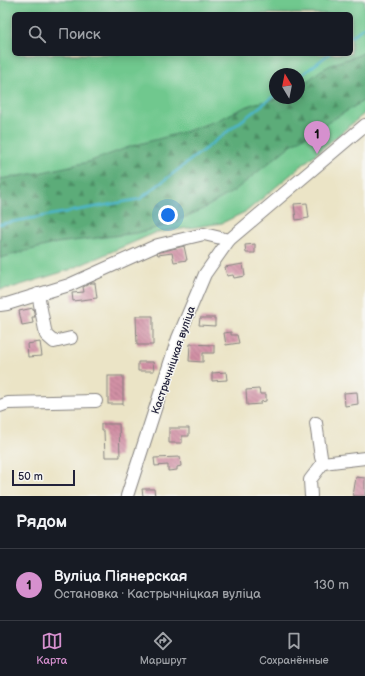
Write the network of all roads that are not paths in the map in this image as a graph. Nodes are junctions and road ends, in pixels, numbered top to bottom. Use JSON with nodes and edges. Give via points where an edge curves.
{"nodes":[{"id":1,"x":365,"y":125,"type":"edge"},
{"id":2,"x":229,"y":240,"type":"junction"},
{"id":3,"x":38,"y":294,"type":"junction"},
{"id":4,"x":0,"y":304,"type":"edge"},
{"id":5,"x":71,"y":338,"type":"dead end"},
{"id":6,"x":96,"y":401,"type":"dead end"},
{"id":7,"x":0,"y":406,"type":"edge"},
{"id":8,"x":316,"y":423,"type":"dead end"},
{"id":9,"x":365,"y":458,"type":"edge"},
{"id":10,"x":323,"y":463,"type":"junction"},
{"id":11,"x":127,"y":496,"type":"edge"},
{"id":12,"x":311,"y":496,"type":"edge"}],
"edges":[{"from":1,"to":2,"type":"street","name":"Кастрычніцкая вуліца"},
{"from":2,"to":3,"type":"street","via":[[204,234],[158,245],[69,285]]},
{"from":2,"to":11,"type":"street","name":"Кастрычніцкая вуліца","via":[[205,274],[178,338]]},
{"from":3,"to":4,"type":"street"},
{"from":3,"to":5,"type":"street","via":[[46,335],[54,342]]},
{"from":6,"to":7,"type":"street","via":[[8,403]]},
{"from":8,"to":10,"type":"street"},
{"from":9,"to":10,"type":"street"},
{"from":10,"to":12,"type":"street","via":[[310,480]]}]}
